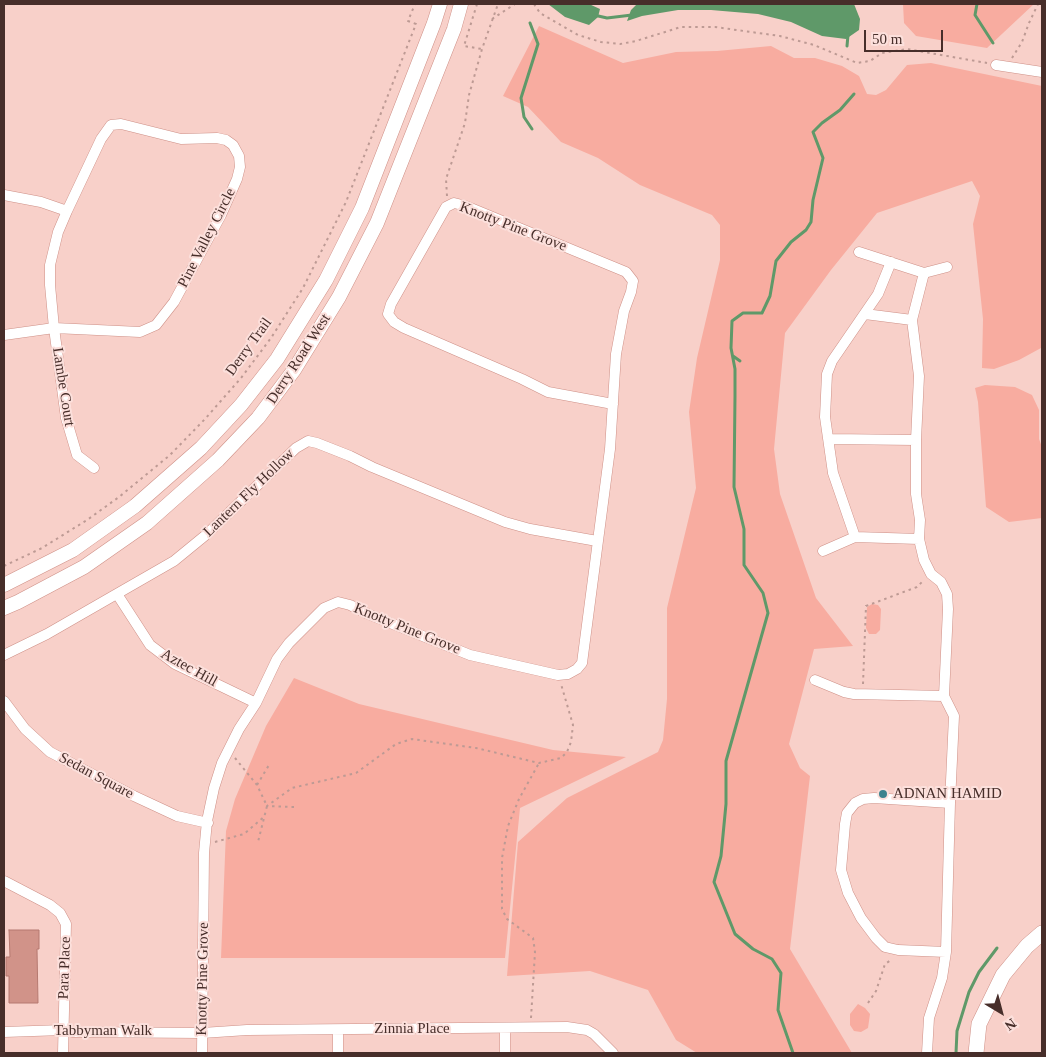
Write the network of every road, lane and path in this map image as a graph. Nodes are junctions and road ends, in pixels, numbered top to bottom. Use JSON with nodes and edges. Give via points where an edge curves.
{"nodes":[{"id":1,"x":415,"y":4,"type":"edge"},
{"id":2,"x":440,"y":4,"type":"edge"},
{"id":3,"x":461,"y":4,"type":"edge"},
{"id":4,"x":478,"y":4,"type":"edge"},
{"id":5,"x":498,"y":4,"type":"edge"},
{"id":6,"x":515,"y":4,"type":"edge"},
{"id":7,"x":534,"y":4,"type":"edge"},
{"id":8,"x":1038,"y":4,"type":"edge"},
{"id":9,"x":491,"y":20,"type":"junction"},
{"id":10,"x":482,"y":49,"type":"junction"},
{"id":11,"x":1002,"y":66,"type":"junction"},
{"id":12,"x":1042,"y":72,"type":"edge"},
{"id":13,"x":4,"y":195,"type":"edge"},
{"id":14,"x":448,"y":206,"type":"junction"},
{"id":15,"x":67,"y":211,"type":"junction"},
{"id":16,"x":859,"y":252,"type":"dead end"},
{"id":17,"x":891,"y":262,"type":"junction"},
{"id":18,"x":947,"y":267,"type":"dead end"},
{"id":19,"x":924,"y":273,"type":"junction"},
{"id":20,"x":865,"y":314,"type":"junction"},
{"id":21,"x":912,"y":320,"type":"junction"},
{"id":22,"x":54,"y":328,"type":"junction"},
{"id":23,"x":4,"y":335,"type":"edge"},
{"id":24,"x":613,"y":404,"type":"junction"},
{"id":25,"x":829,"y":439,"type":"junction"},
{"id":26,"x":916,"y":440,"type":"junction"},
{"id":27,"x":94,"y":468,"type":"dead end"},
{"id":28,"x":855,"y":537,"type":"junction"},
{"id":29,"x":919,"y":539,"type":"junction"},
{"id":30,"x":597,"y":541,"type":"junction"},
{"id":31,"x":823,"y":551,"type":"dead end"},
{"id":32,"x":4,"y":566,"type":"edge"},
{"id":33,"x":931,"y":574,"type":"junction"},
{"id":34,"x":4,"y":585,"type":"edge"},
{"id":35,"x":117,"y":594,"type":"junction"},
{"id":36,"x":4,"y":608,"type":"edge"},
{"id":37,"x":4,"y":655,"type":"edge"},
{"id":38,"x":558,"y":675,"type":"junction"},
{"id":39,"x":815,"y":680,"type":"dead end"},
{"id":40,"x":862,"y":694,"type":"junction"},
{"id":41,"x":944,"y":696,"type":"junction"},
{"id":42,"x":4,"y":701,"type":"edge"},
{"id":43,"x":256,"y":703,"type":"junction"},
{"id":44,"x":228,"y":751,"type":"junction"},
{"id":45,"x":539,"y":763,"type":"junction"},
{"id":46,"x":269,"y":765,"type":"dead end"},
{"id":47,"x":257,"y":785,"type":"junction"},
{"id":48,"x":950,"y":803,"type":"junction"},
{"id":49,"x":267,"y":806,"type":"junction"},
{"id":50,"x":294,"y":807,"type":"dead end"},
{"id":51,"x":264,"y":816,"type":"junction"},
{"id":52,"x":208,"y":823,"type":"junction"},
{"id":53,"x":258,"y":842,"type":"dead end"},
{"id":54,"x":205,"y":843,"type":"junction"},
{"id":55,"x":4,"y":881,"type":"edge"},
{"id":56,"x":1042,"y":933,"type":"edge"},
{"id":57,"x":905,"y":950,"type":"junction"},
{"id":58,"x":946,"y":952,"type":"junction"},
{"id":59,"x":868,"y":1003,"type":"dead end"},
{"id":60,"x":505,"y":1028,"type":"junction"},
{"id":61,"x":530,"y":1028,"type":"junction"},
{"id":62,"x":63,"y":1030,"type":"junction"},
{"id":63,"x":338,"y":1030,"type":"junction"},
{"id":64,"x":4,"y":1032,"type":"edge"},
{"id":65,"x":202,"y":1033,"type":"junction"},
{"id":66,"x":63,"y":1053,"type":"edge"},
{"id":67,"x":202,"y":1053,"type":"edge"},
{"id":68,"x":338,"y":1053,"type":"edge"},
{"id":69,"x":505,"y":1053,"type":"edge"},
{"id":70,"x":612,"y":1053,"type":"edge"},
{"id":71,"x":927,"y":1053,"type":"edge"},
{"id":72,"x":976,"y":1053,"type":"edge"}],
"edges":[{"from":1,"to":32,"type":"path","name":"Derry Trail","via":[[408,21],[416,24],[406,54],[346,202],[303,288],[271,338],[205,419],[120,497],[42,548]]},
{"from":2,"to":34,"type":"main road","name":"Derry Road West","via":[[362,208],[326,280],[277,359],[201,448],[134,506],[73,550]]},
{"from":3,"to":36,"type":"main road","name":"Derry Road West","via":[[377,223],[339,297],[294,370],[258,418],[218,460],[147,523],[84,567]]},
{"from":4,"to":10,"type":"path","via":[[464,46]]},
{"from":5,"to":9,"type":"path"},
{"from":6,"to":9,"type":"path"},
{"from":7,"to":11,"type":"path","via":[[540,13],[578,35],[601,42],[636,42],[681,26],[715,27],[780,36],[857,63],[870,61],[882,53],[907,49]]},
{"from":8,"to":11,"type":"path","via":[[1022,42]]},
{"from":9,"to":10,"type":"path"},
{"from":10,"to":14,"type":"path","via":[[465,123],[446,179]]},
{"from":11,"to":12,"type":"street"},
{"from":13,"to":15,"type":"street"},
{"from":14,"to":24,"type":"street","name":"Knotty Pine Grove","via":[[454,203],[466,206],[626,272],[633,281],[619,332]]},
{"from":14,"to":24,"type":"street","name":"Knotty Pine Grove","via":[[391,304],[388,314],[394,322],[548,392]]},
{"from":15,"to":22,"type":"street","name":"Pine Valley Circle","via":[[50,266]]},
{"from":15,"to":22,"type":"street","name":"Pine Valley Circle","via":[[101,139],[111,125],[121,124],[181,139],[226,140],[234,145],[239,156],[236,180],[221,215],[174,302],[156,326],[140,332]]},
{"from":16,"to":17,"type":"street"},
{"from":17,"to":19,"type":"street"},
{"from":17,"to":20,"type":"street","via":[[878,294]]},
{"from":18,"to":19,"type":"street"},
{"from":19,"to":21,"type":"street"},
{"from":20,"to":21,"type":"street"},
{"from":20,"to":25,"type":"street","via":[[832,360],[827,374],[825,417]]},
{"from":21,"to":26,"type":"street","via":[[919,376]]},
{"from":22,"to":23,"type":"street"},
{"from":22,"to":27,"type":"street","name":"Lambe Court","via":[[66,418],[77,455]]},
{"from":24,"to":30,"type":"street","name":"Knotty Pine Grove"},
{"from":25,"to":26,"type":"street"},
{"from":25,"to":28,"type":"street","via":[[834,473]]},
{"from":26,"to":29,"type":"street"},
{"from":28,"to":29,"type":"street"},
{"from":28,"to":31,"type":"street"},
{"from":29,"to":33,"type":"street"},
{"from":30,"to":35,"type":"street","name":"Lantern Fly Hollow","via":[[504,522],[308,441],[296,448],[208,534],[174,561]]},
{"from":30,"to":38,"type":"street","name":"Knotty Pine Grove","via":[[582,663],[568,674]]},
{"from":33,"to":40,"type":"path","via":[[917,587],[866,606]]},
{"from":33,"to":41,"type":"street","via":[[941,582],[947,594]]},
{"from":35,"to":37,"type":"street","name":"Lantern Fly Hollow"},
{"from":35,"to":43,"type":"street","name":"Aztec Hill","via":[[150,645],[175,664]]},
{"from":38,"to":43,"type":"street","name":"Knotty Pine Grove","via":[[470,655],[338,602],[324,608],[289,643]]},
{"from":38,"to":45,"type":"path","via":[[572,725],[571,742],[561,758]]},
{"from":39,"to":40,"type":"street","via":[[844,692]]},
{"from":40,"to":41,"type":"street"},
{"from":41,"to":48,"type":"street","via":[[954,716]]},
{"from":42,"to":52,"type":"street","name":"Sedan Square","via":[[50,752],[177,816]]},
{"from":43,"to":44,"type":"street","name":"Knotty Pine Grove"},
{"from":44,"to":47,"type":"path"},
{"from":44,"to":52,"type":"street","name":"Knotty Pine Grove","via":[[214,788]]},
{"from":45,"to":49,"type":"path","via":[[476,748],[412,739],[396,744],[356,772],[292,788]]},
{"from":45,"to":61,"type":"path","via":[[508,826],[502,858],[502,910],[507,919],[533,938],[535,960]]},
{"from":46,"to":47,"type":"path"},
{"from":47,"to":49,"type":"path"},
{"from":48,"to":57,"type":"street","via":[[863,799],[847,813],[842,870],[848,893],[880,943],[885,947]]},
{"from":48,"to":58,"type":"street"},
{"from":49,"to":50,"type":"path"},
{"from":49,"to":51,"type":"path"},
{"from":51,"to":53,"type":"path"},
{"from":51,"to":54,"type":"path","via":[[244,834]]},
{"from":52,"to":54,"type":"street","name":"Knotty Pine Grove"},
{"from":54,"to":65,"type":"street","name":"Knotty Pine Grove"},
{"from":55,"to":62,"type":"street","name":"Para Place","via":[[50,905],[66,924]]},
{"from":56,"to":72,"type":"highway","via":[[1003,975],[979,1024]]},
{"from":57,"to":58,"type":"street"},
{"from":57,"to":59,"type":"path","via":[[885,964],[876,992]]},
{"from":58,"to":71,"type":"street","via":[[942,978],[929,1018]]},
{"from":60,"to":61,"type":"street","name":"Zinnia Place"},
{"from":60,"to":63,"type":"street","name":"Zinnia Place"},
{"from":60,"to":69,"type":"street"},
{"from":61,"to":70,"type":"street","name":"Zinnia Place","via":[[587,1030]]},
{"from":62,"to":64,"type":"street","name":"Tabbyman Walk"},
{"from":62,"to":65,"type":"street","name":"Tabbyman Walk"},
{"from":62,"to":66,"type":"street","name":"Para Place"},
{"from":63,"to":65,"type":"street","name":"Zinnia Place"},
{"from":63,"to":68,"type":"street"},
{"from":65,"to":67,"type":"street","name":"Knotty Pine Grove"}]}
